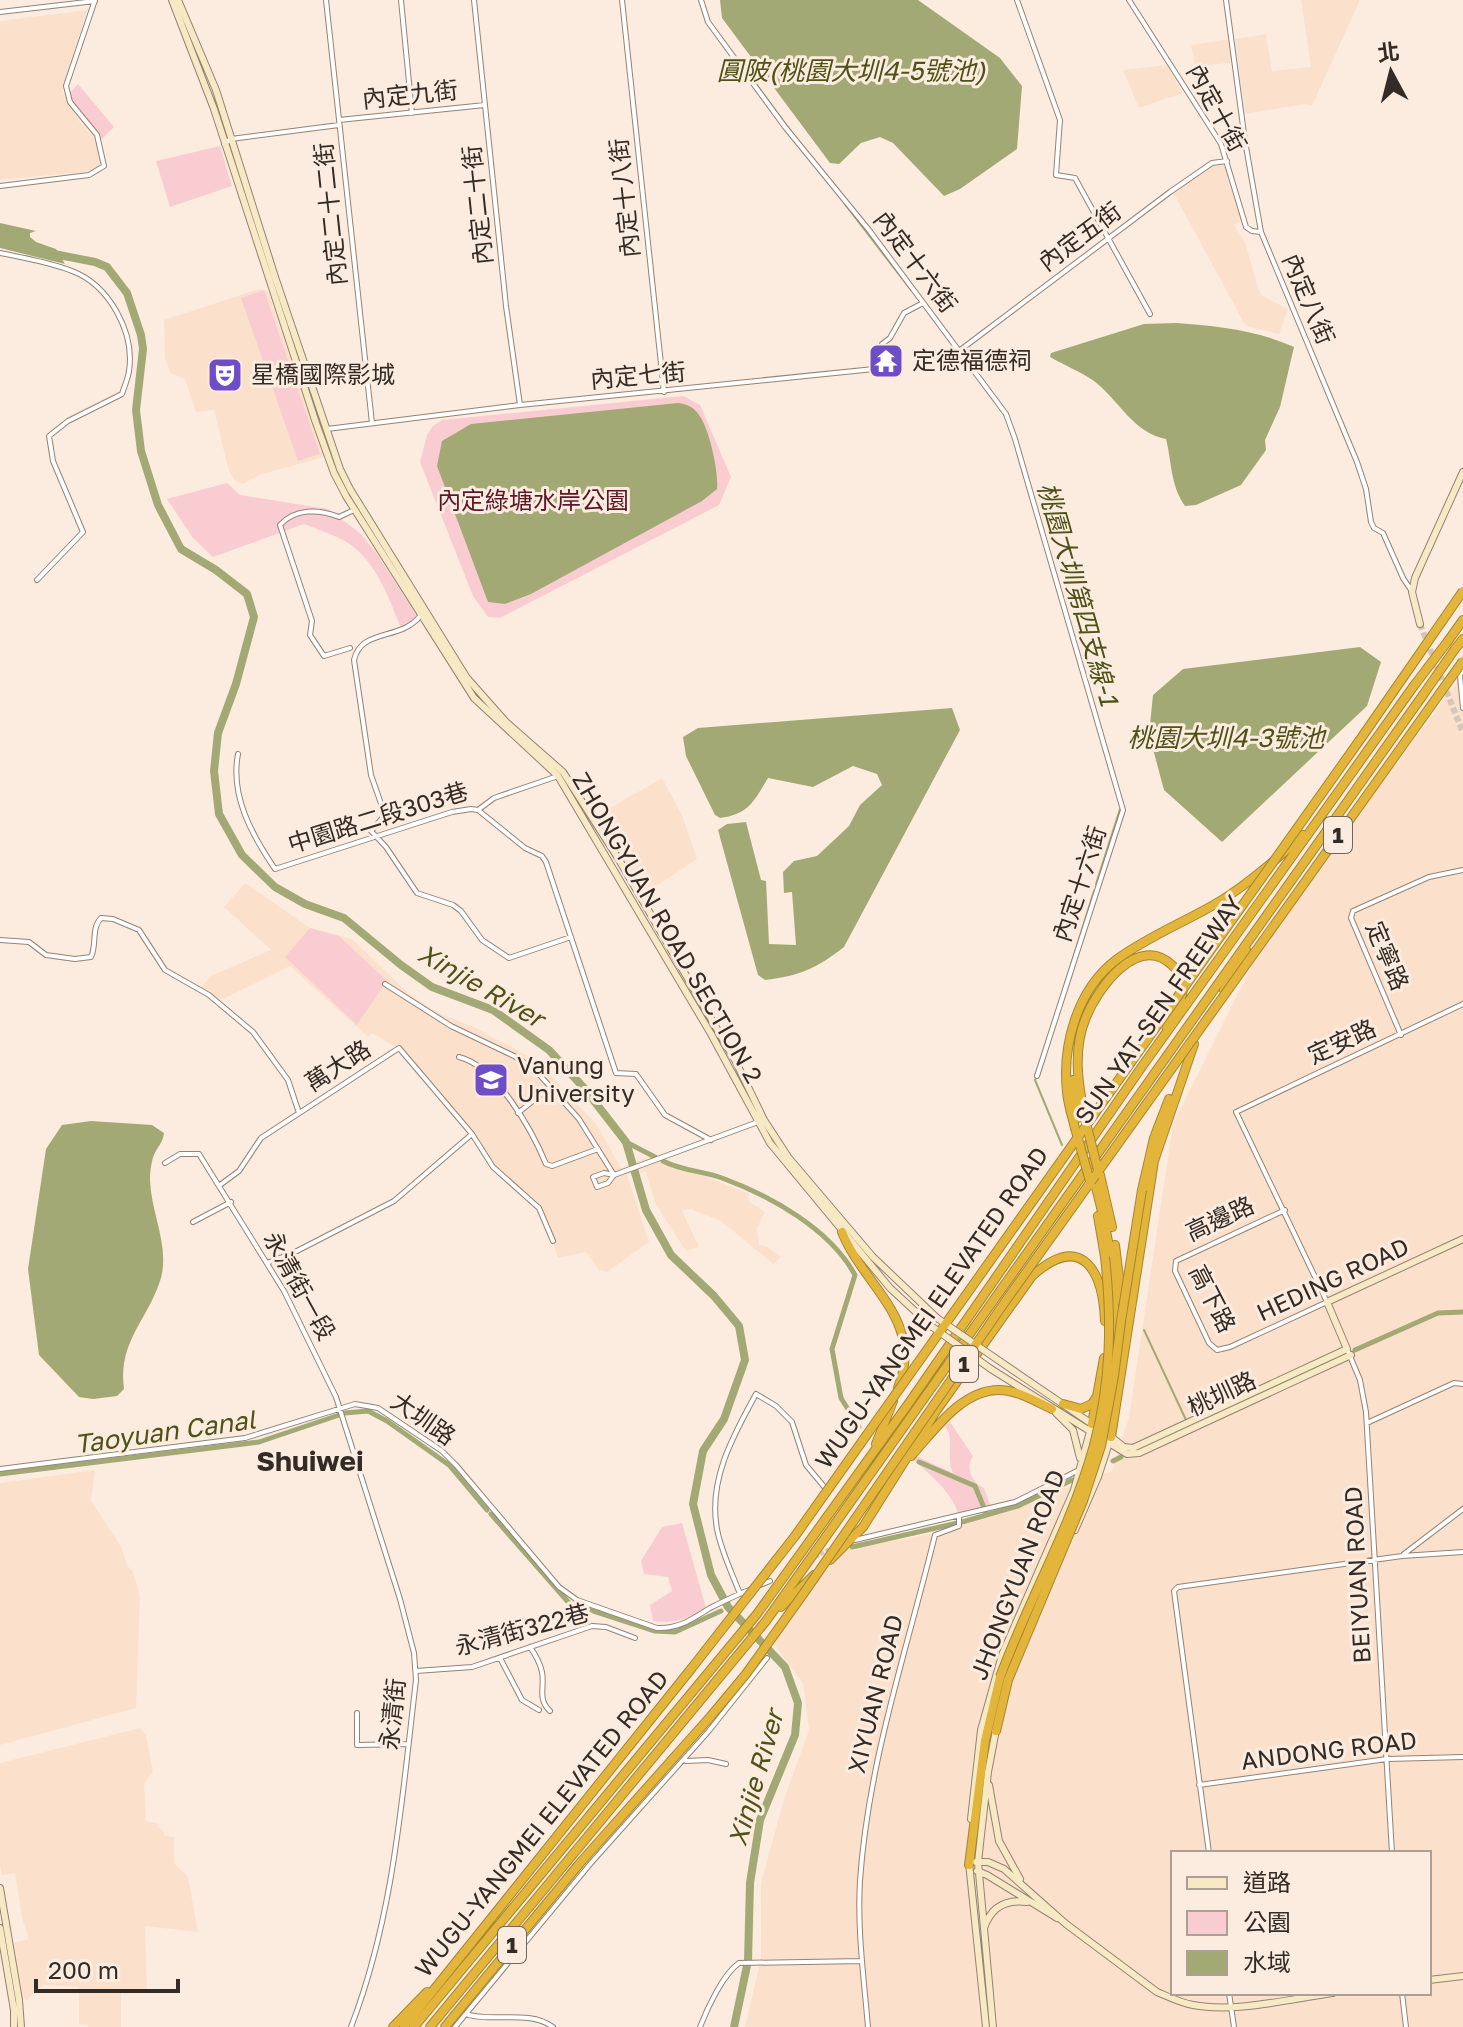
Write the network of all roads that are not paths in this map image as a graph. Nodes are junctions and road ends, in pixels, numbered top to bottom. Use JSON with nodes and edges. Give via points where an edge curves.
{"nodes":[{"id":1,"x":95,"y":0,"type":"edge"},
{"id":2,"x":172,"y":0,"type":"edge"},
{"id":3,"x":178,"y":0,"type":"edge"},
{"id":4,"x":326,"y":0,"type":"edge"},
{"id":5,"x":401,"y":0,"type":"edge"},
{"id":6,"x":474,"y":0,"type":"edge"},
{"id":7,"x":622,"y":0,"type":"edge"},
{"id":8,"x":701,"y":0,"type":"edge"},
{"id":9,"x":1017,"y":0,"type":"edge"},
{"id":10,"x":1129,"y":0,"type":"edge"},
{"id":11,"x":1226,"y":0,"type":"edge"},
{"id":12,"x":0,"y":12,"type":"edge"},
{"id":13,"x":485,"y":105,"type":"junction"},
{"id":14,"x":412,"y":113,"type":"junction"},
{"id":15,"x":339,"y":122,"type":"junction"},
{"id":16,"x":228,"y":141,"type":"junction"},
{"id":17,"x":1227,"y":161,"type":"junction"},
{"id":18,"x":0,"y":186,"type":"edge"},
{"id":19,"x":1261,"y":232,"type":"junction"},
{"id":20,"x":1109,"y":239,"type":"junction"},
{"id":21,"x":0,"y":253,"type":"edge"},
{"id":22,"x":923,"y":303,"type":"junction"},
{"id":23,"x":1150,"y":314,"type":"dead end"},
{"id":24,"x":959,"y":351,"type":"junction"},
{"id":25,"x":664,"y":392,"type":"junction"},
{"id":26,"x":520,"y":405,"type":"junction"},
{"id":27,"x":372,"y":423,"type":"junction"},
{"id":28,"x":323,"y":430,"type":"junction"},
{"id":29,"x":1463,"y":472,"type":"edge"},
{"id":30,"x":354,"y":510,"type":"junction"},
{"id":31,"x":37,"y":580,"type":"dead end"},
{"id":32,"x":1463,"y":591,"type":"edge"},
{"id":33,"x":1412,"y":592,"type":"junction"},
{"id":34,"x":423,"y":614,"type":"junction"},
{"id":35,"x":1463,"y":620,"type":"edge"},
{"id":36,"x":1420,"y":624,"type":"tunnel mouth"},
{"id":37,"x":1463,"y":639,"type":"edge"},
{"id":38,"x":350,"y":648,"type":"dead end"},
{"id":39,"x":1463,"y":664,"type":"edge"},
{"id":40,"x":1463,"y":708,"type":"edge"},
{"id":41,"x":238,"y":754,"type":"dead end"},
{"id":42,"x":561,"y":774,"type":"junction"},
{"id":43,"x":478,"y":810,"type":"junction"},
{"id":44,"x":1315,"y":824,"type":"junction"},
{"id":45,"x":376,"y":836,"type":"junction"},
{"id":46,"x":1463,"y":870,"type":"edge"},
{"id":47,"x":1266,"y":914,"type":"junction"},
{"id":48,"x":571,"y":937,"type":"junction"},
{"id":49,"x":0,"y":940,"type":"edge"},
{"id":50,"x":385,"y":984,"type":"dead end"},
{"id":51,"x":1463,"y":1004,"type":"edge"},
{"id":52,"x":1401,"y":1035,"type":"junction"},
{"id":53,"x":1194,"y":1044,"type":"junction"},
{"id":54,"x":459,"y":1057,"type":"dead end"},
{"id":55,"x":1141,"y":1068,"type":"junction"},
{"id":56,"x":1037,"y":1076,"type":"dead end"},
{"id":57,"x":550,"y":1087,"type":"junction"},
{"id":58,"x":299,"y":1113,"type":"junction"},
{"id":59,"x":518,"y":1113,"type":"junction"},
{"id":60,"x":761,"y":1121,"type":"junction"},
{"id":61,"x":1081,"y":1126,"type":"junction"},
{"id":62,"x":472,"y":1134,"type":"junction"},
{"id":63,"x":711,"y":1140,"type":"junction"},
{"id":64,"x":598,"y":1149,"type":"junction"},
{"id":65,"x":165,"y":1163,"type":"dead end"},
{"id":66,"x":614,"y":1175,"type":"junction"},
{"id":67,"x":1095,"y":1181,"type":"junction"},
{"id":68,"x":220,"y":1185,"type":"junction"},
{"id":69,"x":231,"y":1202,"type":"junction"},
{"id":70,"x":1285,"y":1210,"type":"junction"},
{"id":71,"x":193,"y":1222,"type":"dead end"},
{"id":72,"x":842,"y":1232,"type":"junction"},
{"id":73,"x":1463,"y":1239,"type":"edge"},
{"id":74,"x":553,"y":1241,"type":"dead end"},
{"id":75,"x":267,"y":1263,"type":"junction"},
{"id":76,"x":1174,"y":1265,"type":"joint"},
{"id":77,"x":1116,"y":1299,"type":"junction"},
{"id":78,"x":1327,"y":1302,"type":"junction"},
{"id":79,"x":1105,"y":1349,"type":"junction"},
{"id":80,"x":1217,"y":1350,"type":"joint"},
{"id":81,"x":1124,"y":1351,"type":"junction"},
{"id":82,"x":1349,"y":1352,"type":"junction"},
{"id":83,"x":1101,"y":1383,"type":"junction"},
{"id":84,"x":1463,"y":1384,"type":"edge"},
{"id":85,"x":1042,"y":1399,"type":"junction"},
{"id":86,"x":1063,"y":1404,"type":"junction"},
{"id":87,"x":340,"y":1409,"type":"junction"},
{"id":88,"x":1052,"y":1409,"type":"junction"},
{"id":89,"x":1367,"y":1423,"type":"junction"},
{"id":90,"x":1091,"y":1428,"type":"junction"},
{"id":91,"x":1101,"y":1434,"type":"junction"},
{"id":92,"x":1110,"y":1440,"type":"junction"},
{"id":93,"x":871,"y":1457,"type":"junction"},
{"id":94,"x":1080,"y":1462,"type":"junction"},
{"id":95,"x":0,"y":1469,"type":"edge"},
{"id":96,"x":1079,"y":1470,"type":"junction"},
{"id":97,"x":897,"y":1472,"type":"junction"},
{"id":98,"x":827,"y":1491,"type":"dead end"},
{"id":99,"x":1083,"y":1501,"type":"junction"},
{"id":100,"x":1463,"y":1509,"type":"edge"},
{"id":101,"x":959,"y":1517,"type":"junction"},
{"id":102,"x":1076,"y":1527,"type":"junction"},
{"id":103,"x":855,"y":1540,"type":"dead end"},
{"id":104,"x":1463,"y":1552,"type":"edge"},
{"id":105,"x":1402,"y":1556,"type":"junction"},
{"id":106,"x":1375,"y":1560,"type":"junction"},
{"id":107,"x":770,"y":1581,"type":"dead end"},
{"id":108,"x":738,"y":1595,"type":"junction"},
{"id":109,"x":766,"y":1621,"type":"junction"},
{"id":110,"x":635,"y":1638,"type":"dead end"},
{"id":111,"x":530,"y":1647,"type":"junction"},
{"id":112,"x":500,"y":1658,"type":"junction"},
{"id":113,"x":767,"y":1658,"type":"dead end"},
{"id":114,"x":416,"y":1671,"type":"junction"},
{"id":115,"x":1004,"y":1678,"type":"junction"},
{"id":116,"x":539,"y":1710,"type":"dead end"},
{"id":117,"x":550,"y":1711,"type":"dead end"},
{"id":118,"x":357,"y":1713,"type":"dead end"},
{"id":119,"x":996,"y":1731,"type":"junction"},
{"id":120,"x":408,"y":1744,"type":"junction"},
{"id":121,"x":1463,"y":1757,"type":"edge"},
{"id":122,"x":1387,"y":1759,"type":"junction"},
{"id":123,"x":683,"y":1761,"type":"junction"},
{"id":124,"x":726,"y":1764,"type":"dead end"},
{"id":125,"x":988,"y":1772,"type":"junction"},
{"id":126,"x":1199,"y":1785,"type":"junction"},
{"id":127,"x":1209,"y":1851,"type":"edge"},
{"id":128,"x":1392,"y":1851,"type":"edge"},
{"id":129,"x":972,"y":1866,"type":"junction"},
{"id":130,"x":978,"y":1871,"type":"junction"},
{"id":131,"x":1024,"y":1886,"type":"junction"},
{"id":132,"x":0,"y":1888,"type":"edge"},
{"id":133,"x":1030,"y":1903,"type":"junction"},
{"id":134,"x":1066,"y":1924,"type":"junction"},
{"id":135,"x":0,"y":1928,"type":"edge"},
{"id":136,"x":983,"y":1933,"type":"junction"},
{"id":137,"x":862,"y":1961,"type":"junction"},
{"id":138,"x":10,"y":1973,"type":"junction"},
{"id":139,"x":448,"y":1973,"type":"junction"},
{"id":140,"x":0,"y":1976,"type":"edge"},
{"id":141,"x":1463,"y":1976,"type":"edge"},
{"id":142,"x":1431,"y":1980,"type":"edge"},
{"id":143,"x":1229,"y":1995,"type":"edge"},
{"id":144,"x":1317,"y":1995,"type":"edge"},
{"id":145,"x":1402,"y":1995,"type":"edge"},
{"id":146,"x":1231,"y":2006,"type":"junction"},
{"id":147,"x":466,"y":2014,"type":"junction"},
{"id":148,"x":14,"y":2027,"type":"edge"},
{"id":149,"x":21,"y":2027,"type":"edge"},
{"id":150,"x":351,"y":2027,"type":"edge"},
{"id":151,"x":393,"y":2027,"type":"edge"},
{"id":152,"x":404,"y":2027,"type":"edge"},
{"id":153,"x":414,"y":2027,"type":"edge"},
{"id":154,"x":430,"y":2027,"type":"edge"},
{"id":155,"x":445,"y":2027,"type":"edge"},
{"id":156,"x":455,"y":2027,"type":"edge"},
{"id":157,"x":553,"y":2027,"type":"edge"},
{"id":158,"x":700,"y":2027,"type":"edge"},
{"id":159,"x":868,"y":2027,"type":"edge"},
{"id":160,"x":986,"y":2027,"type":"edge"},
{"id":161,"x":993,"y":2027,"type":"edge"},
{"id":162,"x":1234,"y":2027,"type":"edge"},
{"id":163,"x":1406,"y":2027,"type":"edge"}],
"edges":[{"from":1,"to":12,"type":"street"},
{"from":1,"to":18,"type":"street","via":[[66,96],[97,135],[104,166],[89,175]]},
{"from":2,"to":16,"type":"main road"},
{"from":3,"to":16,"type":"main road","via":[[216,90]]},
{"from":4,"to":15,"type":"street","name":"內定二十二街"},
{"from":5,"to":14,"type":"street"},
{"from":6,"to":13,"type":"street","name":"內定二十街"},
{"from":7,"to":25,"type":"street","name":"內定十八街"},
{"from":8,"to":22,"type":"street","name":"內定十六街","via":[[708,22]]},
{"from":9,"to":20,"type":"street","via":[[1060,120],[1056,175],[1075,178]]},
{"from":10,"to":17,"type":"street","name":"內定十街"},
{"from":11,"to":19,"type":"street","name":"內定八街"},
{"from":13,"to":14,"type":"street","name":"內定九街"},
{"from":13,"to":26,"type":"street","name":"內定二十街"},
{"from":14,"to":15,"type":"street","name":"內定九街"},
{"from":15,"to":16,"type":"street","name":"內定九街"},
{"from":15,"to":27,"type":"street","name":"內定二十二街"},
{"from":16,"to":28,"type":"main road","name":"ZHONGYUAN ROAD SECTION 2"},
{"from":17,"to":19,"type":"street","name":"內定十街","via":[[1246,227]]},
{"from":17,"to":20,"type":"street","name":"內定五街","via":[[1212,163]]},
{"from":19,"to":33,"type":"street","name":"內定八街","via":[[1357,462],[1371,522],[1383,533]]},
{"from":20,"to":23,"type":"street"},
{"from":20,"to":24,"type":"street","name":"內定五街"},
{"from":21,"to":31,"type":"street","via":[[82,276],[113,304],[127,341],[130,371],[122,394],[49,436],[53,461],[83,532]]},
{"from":22,"to":24,"type":"street","name":"內定十六街"},
{"from":22,"to":25,"type":"street","name":"內定七街","via":[[904,313],[882,344],[874,369]]},
{"from":24,"to":56,"type":"street","name":"內定十六街","via":[[1007,417],[1123,810]]},
{"from":25,"to":26,"type":"street","name":"內定七街"},
{"from":26,"to":27,"type":"street","name":"內定七街"},
{"from":27,"to":28,"type":"street","name":"內定七街"},
{"from":28,"to":30,"type":"main road","name":"ZHONGYUAN ROAD SECTION 2","via":[[334,473]]},
{"from":28,"to":34,"type":"main road","name":"ZHONGYUAN ROAD SECTION 2","via":[[350,489]]},
{"from":29,"to":33,"type":"main road","via":[[1418,566]]},
{"from":30,"to":34,"type":"main road","name":"ZHONGYUAN ROAD SECTION 2"},
{"from":30,"to":38,"type":"street","via":[[339,517],[311,511],[280,525],[312,621],[310,635],[324,656]]},
{"from":32,"to":139,"type":"highway","name":"WUGU-YANGMEI ELEVATED ROAD","number":"1","bridge":true,"via":[[795,1536]]},
{"from":33,"to":36,"type":"main road"},
{"from":34,"to":42,"type":"main road","name":"ZHONGYUAN ROAD SECTION 2","via":[[484,700]]},
{"from":34,"to":45,"type":"street","via":[[409,628],[364,642],[354,660],[371,775],[385,815],[371,831]]},
{"from":35,"to":44,"type":"highway","name":"SUN YAT-SEN FREEWAY","number":"1","bridge":true},
{"from":37,"to":47,"type":"highway","name":"SUN YAT-SEN FREEWAY","number":"1","bridge":true},
{"from":39,"to":40,"type":"street"},
{"from":39,"to":155,"type":"highway","number":"1","bridge":true,"via":[[1007,1299],[746,1674]]},
{"from":41,"to":45,"type":"street","name":"中園路二段303巷","via":[[243,811],[275,869]]},
{"from":42,"to":43,"type":"street","name":"中園路二段303巷","via":[[494,798]]},
{"from":42,"to":60,"type":"main road","name":"ZHONGYUAN ROAD SECTION 2","via":[[618,858],[735,1060]]},
{"from":43,"to":45,"type":"street","name":"中園路二段303巷","via":[[452,812]]},
{"from":43,"to":48,"type":"street","via":[[542,856]]},
{"from":44,"to":55,"type":"highway","name":"SUN YAT-SEN FREEWAY","number":"1"},
{"from":44,"to":61,"type":"highway","via":[[1218,902],[1114,962],[1085,1006],[1078,1028],[1074,1099]]},
{"from":45,"to":48,"type":"street","via":[[417,893],[453,905],[482,940],[509,958]]},
{"from":46,"to":52,"type":"street","name":"定寧路","via":[[1429,877],[1353,911],[1351,918]]},
{"from":47,"to":53,"type":"highway"},
{"from":47,"to":109,"type":"highway","name":"SUN YAT-SEN FREEWAY","number":"1"},
{"from":48,"to":63,"type":"street","via":[[616,1073],[636,1074],[665,1115]]},
{"from":49,"to":58,"type":"street","via":[[21,939],[46,955],[84,960],[91,957],[101,918],[139,930],[165,970],[209,995],[253,1032],[288,1080]]},
{"from":50,"to":57,"type":"street","via":[[451,1026],[516,1057]]},
{"from":51,"to":52,"type":"street","name":"定安路"},
{"from":52,"to":70,"type":"street","name":"定安路","via":[[1236,1112]]},
{"from":53,"to":81,"type":"highway","via":[[1154,1161]]},
{"from":53,"to":99,"type":"highway","bridge":true,"via":[[1154,1138],[1109,1409]]},
{"from":54,"to":59,"type":"street","via":[[487,1073]]},
{"from":55,"to":61,"type":"highway","via":[[1184,990],[1182,978],[1165,958],[1147,955],[1113,973],[1084,1022],[1078,1058]]},
{"from":55,"to":93,"type":"highway","name":"SUN YAT-SEN FREEWAY","number":"1"},
{"from":57,"to":59,"type":"street"},
{"from":57,"to":64,"type":"street"},
{"from":58,"to":62,"type":"street","name":"萬大路","via":[[399,1048]]},
{"from":58,"to":68,"type":"street","name":"萬大路","via":[[261,1138],[239,1171]]},
{"from":59,"to":64,"type":"street","via":[[546,1164]]},
{"from":60,"to":63,"type":"street"},
{"from":60,"to":72,"type":"main road","name":"ZHONGYUAN ROAD SECTION 2","via":[[786,1164]]},
{"from":60,"to":86,"type":"main road","name":"ZHONGYUAN ROAD SECTION 2","bridge":true,"via":[[873,1257],[937,1318]]},
{"from":61,"to":67,"type":"highway","bridge":true},
{"from":61,"to":67,"type":"highway","bridge":true},
{"from":62,"to":74,"type":"street","name":"萬大路","via":[[493,1167],[539,1208]]},
{"from":62,"to":75,"type":"street","via":[[394,1201]]},
{"from":63,"to":66,"type":"street"},
{"from":64,"to":66,"type":"street"},
{"from":65,"to":68,"type":"street","name":"永清街一段","via":[[180,1154],[199,1154]]},
{"from":66,"to":66,"type":"street","via":[[604,1173],[593,1177],[597,1187]]},
{"from":67,"to":77,"type":"highway"},
{"from":67,"to":81,"type":"highway","via":[[1119,1263]]},
{"from":67,"to":115,"type":"highway","bridge":true,"via":[[1109,1293],[1110,1357],[1094,1445]]},
{"from":68,"to":69,"type":"street","name":"永清街一段"},
{"from":69,"to":71,"type":"street"},
{"from":69,"to":75,"type":"street","name":"永清街一段"},
{"from":70,"to":76,"type":"street","name":"高邊路","via":[[1177,1259]]},
{"from":70,"to":78,"type":"street"},
{"from":72,"to":85,"type":"main road","name":"ZHONGYUAN ROAD SECTION 2","bridge":true,"via":[[931,1326]]},
{"from":72,"to":93,"type":"highway","via":[[890,1303],[903,1335],[905,1370]]},
{"from":73,"to":78,"type":"main road","name":"HEDING ROAD"},
{"from":75,"to":87,"type":"street","name":"永清街一段","via":[[306,1332]]},
{"from":76,"to":80,"type":"street","name":"高下路"},
{"from":77,"to":79,"type":"highway"},
{"from":77,"to":91,"type":"highway"},
{"from":78,"to":80,"type":"street","name":"HEDING ROAD"},
{"from":78,"to":82,"type":"main road","name":"BEIYUAN ROAD"},
{"from":79,"to":83,"type":"highway"},
{"from":79,"to":97,"type":"highway","via":[[1099,1277],[1080,1259],[1053,1260],[1032,1276]]},
{"from":81,"to":92,"type":"highway"},
{"from":82,"to":89,"type":"street","name":"BEIYUAN ROAD"},
{"from":82,"to":92,"type":"main road","name":"桃圳路","via":[[1133,1448]]},
{"from":83,"to":86,"type":"highway","via":[[1086,1408]]},
{"from":83,"to":90,"type":"highway"},
{"from":84,"to":89,"type":"street","via":[[1454,1383]]},
{"from":85,"to":88,"type":"main road"},
{"from":85,"to":90,"type":"main road"},
{"from":86,"to":90,"type":"main road"},
{"from":87,"to":95,"type":"street","name":"大圳路","via":[[245,1438]]},
{"from":87,"to":108,"type":"street","name":"大圳路","via":[[355,1404],[378,1408],[442,1451],[559,1587],[577,1600],[667,1628]]},
{"from":87,"to":114,"type":"street","name":"永清街","via":[[400,1599]]},
{"from":88,"to":94,"type":"main road","via":[[1073,1430]]},
{"from":88,"to":97,"type":"highway","via":[[1000,1390],[976,1395],[948,1416]]},
{"from":89,"to":106,"type":"street","name":"BEIYUAN ROAD"},
{"from":90,"to":91,"type":"main road"},
{"from":90,"to":94,"type":"main road","name":"JHONGYUAN ROAD"},
{"from":91,"to":92,"type":"main road"},
{"from":91,"to":99,"type":"main road"},
{"from":92,"to":102,"type":"main road","name":"JHONGYUAN ROAD"},
{"from":93,"to":153,"type":"highway","name":"SUN YAT-SEN FREEWAY","number":"1","via":[[757,1614]]},
{"from":94,"to":96,"type":"main road","name":"JHONGYUAN ROAD"},
{"from":96,"to":101,"type":"street","via":[[1015,1502]]},
{"from":96,"to":129,"type":"main road","name":"JHONGYUAN ROAD","via":[[998,1667],[975,1765]]},
{"from":97,"to":109,"type":"highway","via":[[863,1527]]},
{"from":98,"to":108,"type":"street","via":[[806,1465],[792,1422],[756,1394],[727,1447],[716,1494],[717,1532]]},
{"from":99,"to":102,"type":"main road"},
{"from":99,"to":115,"type":"highway","bridge":true},
{"from":100,"to":105,"type":"street"},
{"from":101,"to":103,"type":"street"},
{"from":101,"to":137,"type":"street","name":"XIYUAN ROAD","via":[[959,1526],[935,1535],[881,1738],[860,1883]]},
{"from":102,"to":119,"type":"main road","name":"JHONGYUAN ROAD","via":[[1034,1621]]},
{"from":104,"to":105,"type":"street"},
{"from":105,"to":106,"type":"street"},
{"from":106,"to":122,"type":"street","name":"BEIYUAN ROAD"},
{"from":106,"to":126,"type":"street","via":[[1174,1591]]},
{"from":107,"to":108,"type":"street"},
{"from":109,"to":154,"type":"highway","name":"SUN YAT-SEN FREEWAY","number":"1"},
{"from":110,"to":111,"type":"street","name":"永清街322巷","via":[[592,1626]]},
{"from":111,"to":112,"type":"street","name":"永清街322巷"},
{"from":111,"to":117,"type":"street","via":[[541,1667],[541,1694]]},
{"from":112,"to":114,"type":"street","name":"永清街322巷","via":[[464,1668]]},
{"from":112,"to":116,"type":"street","via":[[522,1700]]},
{"from":113,"to":123,"type":"street"},
{"from":114,"to":120,"type":"street","name":"永清街"},
{"from":115,"to":119,"type":"highway"},
{"from":115,"to":129,"type":"highway","via":[[985,1741]]},
{"from":118,"to":120,"type":"street","via":[[357,1745]]},
{"from":119,"to":125,"type":"main road","name":"JHONGYUAN ROAD"},
{"from":120,"to":150,"type":"street","name":"永清街","via":[[382,1923]]},
{"from":121,"to":122,"type":"street","name":"ANDONG ROAD"},
{"from":122,"to":126,"type":"street","name":"ANDONG ROAD"},
{"from":122,"to":128,"type":"street","name":"BEIYUAN ROAD"},
{"from":123,"to":124,"type":"street"},
{"from":123,"to":147,"type":"street"},
{"from":125,"to":129,"type":"main road","name":"JHONGYUAN ROAD"},
{"from":125,"to":131,"type":"main road","via":[[999,1841]]},
{"from":126,"to":127,"type":"street"},
{"from":129,"to":130,"type":"main road"},
{"from":129,"to":131,"type":"main road","via":[[996,1865]]},
{"from":129,"to":160,"type":"main road","name":"JHONGYUAN ROAD"},
{"from":130,"to":133,"type":"main road"},
{"from":130,"to":136,"type":"main road"},
{"from":131,"to":134,"type":"main road"},
{"from":132,"to":138,"type":"main road"},
{"from":133,"to":134,"type":"main road"},
{"from":133,"to":136,"type":"main road","via":[[1005,1903],[989,1916]]},
{"from":134,"to":146,"type":"main road","via":[[1157,1992],[1191,2005]]},
{"from":135,"to":138,"type":"main road"},
{"from":136,"to":161,"type":"main road"},
{"from":137,"to":158,"type":"street","via":[[739,1963],[707,2007]]},
{"from":137,"to":159,"type":"street","name":"XIYUAN ROAD"},
{"from":138,"to":140,"type":"street"},
{"from":138,"to":148,"type":"main road"},
{"from":138,"to":149,"type":"main road"},
{"from":139,"to":151,"type":"highway"},
{"from":139,"to":152,"type":"highway","name":"WUGU-YANGMEI ELEVATED ROAD","number":"1"},
{"from":141,"to":142,"type":"main road"},
{"from":143,"to":146,"type":"street"},
{"from":144,"to":146,"type":"main road"},
{"from":145,"to":163,"type":"street"},
{"from":146,"to":162,"type":"street"},
{"from":147,"to":156,"type":"street"},
{"from":147,"to":157,"type":"street","via":[[509,2016]]}]}
